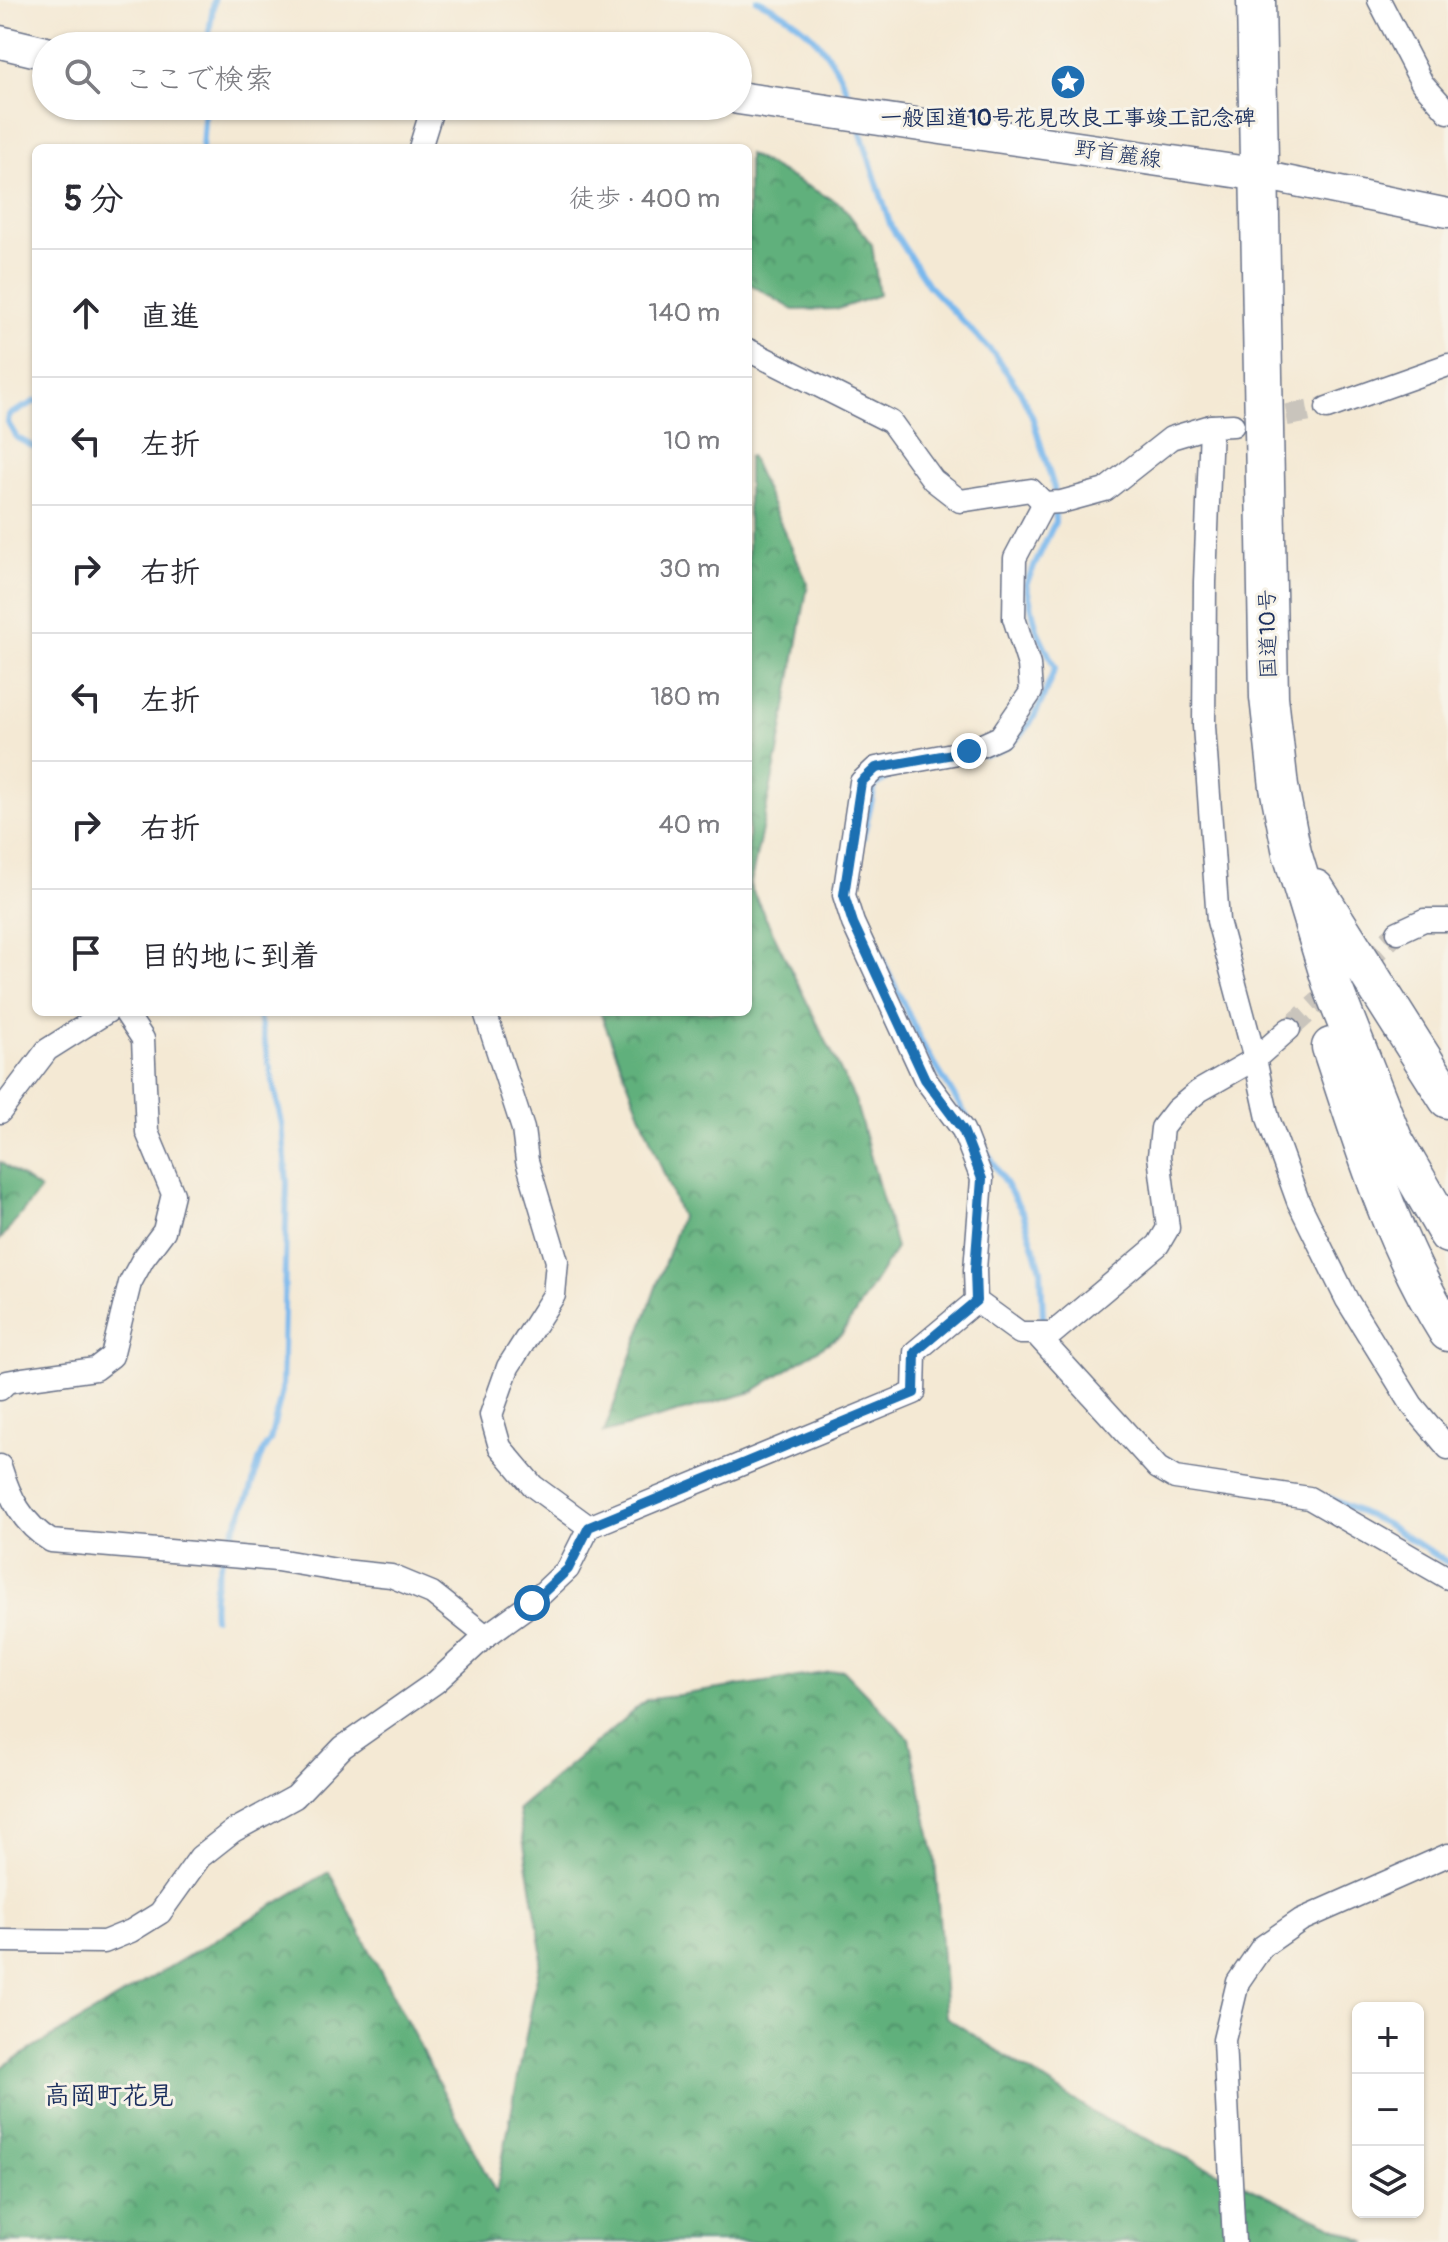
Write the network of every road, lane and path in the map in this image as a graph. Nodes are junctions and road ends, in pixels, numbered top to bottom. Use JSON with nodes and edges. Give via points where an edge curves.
{"nodes":[{"id":1,"x":1256,"y":0,"type":"edge"},
{"id":2,"x":1379,"y":0,"type":"edge"},
{"id":3,"x":0,"y":42,"type":"edge"},
{"id":4,"x":32,"y":50,"type":"edge"},
{"id":5,"x":752,"y":100,"type":"edge"},
{"id":6,"x":1448,"y":112,"type":"edge"},
{"id":7,"x":429,"y":120,"type":"edge"},
{"id":8,"x":421,"y":144,"type":"edge"},
{"id":9,"x":1261,"y":175,"type":"junction"},
{"id":10,"x":1448,"y":213,"type":"edge"},
{"id":11,"x":752,"y":352,"type":"edge"},
{"id":12,"x":1448,"y":365,"type":"edge"},
{"id":13,"x":1327,"y":408,"type":"tunnel mouth"},
{"id":14,"x":1044,"y":503,"type":"junction"},
{"id":15,"x":1292,"y":853,"type":"junction"},
{"id":16,"x":1309,"y":912,"type":"junction"},
{"id":17,"x":1448,"y":920,"type":"edge"},
{"id":18,"x":1398,"y":932,"type":"tunnel mouth"},
{"id":19,"x":101,"y":1016,"type":"edge"},
{"id":20,"x":128,"y":1016,"type":"edge"},
{"id":21,"x":486,"y":1016,"type":"edge"},
{"id":22,"x":1289,"y":1029,"type":"tunnel mouth"},
{"id":23,"x":1255,"y":1059,"type":"junction"},
{"id":24,"x":1448,"y":1099,"type":"edge"},
{"id":25,"x":0,"y":1112,"type":"edge"},
{"id":26,"x":1448,"y":1234,"type":"edge"},
{"id":27,"x":976,"y":1301,"type":"junction"},
{"id":28,"x":1448,"y":1332,"type":"edge"},
{"id":29,"x":1036,"y":1334,"type":"junction"},
{"id":30,"x":0,"y":1389,"type":"edge"},
{"id":31,"x":1448,"y":1448,"type":"edge"},
{"id":32,"x":0,"y":1466,"type":"edge"},
{"id":33,"x":589,"y":1527,"type":"junction"},
{"id":34,"x":1448,"y":1578,"type":"edge"},
{"id":35,"x":486,"y":1636,"type":"junction"},
{"id":36,"x":1448,"y":1855,"type":"edge"},
{"id":37,"x":0,"y":1941,"type":"edge"},
{"id":38,"x":1234,"y":2242,"type":"edge"}],
"edges":[{"from":1,"to":9,"type":"highway","name":"国道10号"},
{"from":2,"to":6,"type":"street","via":[[1422,83]]},
{"from":3,"to":4,"type":"main road"},
{"from":5,"to":9,"type":"main road","name":"野首麓線"},
{"from":7,"to":8,"type":"street"},
{"from":9,"to":10,"type":"street"},
{"from":9,"to":15,"type":"highway","name":"国道10号","via":[[1269,697]]},
{"from":11,"to":14,"type":"street","via":[[891,422],[933,480],[960,501],[1031,490]]},
{"from":12,"to":13,"type":"street"},
{"from":14,"to":23,"type":"street","via":[[1105,490],[1171,438],[1222,426],[1205,582],[1205,741],[1218,921]]},
{"from":14,"to":27,"type":"street","via":[[1015,558],[1014,618],[1029,665],[1031,692],[1000,737],[969,751],[876,768],[861,782],[844,895],[925,1079],[963,1130],[982,1179]]},
{"from":15,"to":16,"type":"highway","name":"国道10号"},
{"from":15,"to":24,"type":"highway"},
{"from":16,"to":26,"type":"highway","name":"国道10号","via":[[1393,1139]]},
{"from":16,"to":28,"type":"highway","via":[[1315,1002],[1376,1183],[1425,1296]]},
{"from":17,"to":18,"type":"street","via":[[1424,920]]},
{"from":19,"to":25,"type":"street","via":[[47,1050]]},
{"from":20,"to":30,"type":"street","via":[[143,1039],[147,1132],[173,1194],[164,1231],[130,1283],[112,1356],[95,1369],[7,1382]]},
{"from":21,"to":33,"type":"street","via":[[557,1261],[554,1295],[508,1367],[491,1415],[500,1447],[533,1486]]},
{"from":22,"to":23,"type":"street"},
{"from":23,"to":29,"type":"street","via":[[1199,1091],[1162,1128],[1159,1156],[1168,1228],[1158,1245],[1053,1333]]},
{"from":23,"to":31,"type":"street","via":[[1268,1118],[1298,1201],[1347,1300],[1412,1405]]},
{"from":27,"to":29,"type":"street","via":[[1020,1333]]},
{"from":27,"to":33,"type":"street","via":[[915,1352],[914,1393]]},
{"from":29,"to":34,"type":"street","via":[[1158,1468],[1175,1478],[1309,1498]]},
{"from":32,"to":35,"type":"street","via":[[8,1492],[32,1529],[51,1541],[277,1560],[391,1576],[432,1593]]},
{"from":33,"to":35,"type":"street","via":[[568,1569]]},
{"from":35,"to":37,"type":"street","via":[[436,1682],[343,1747],[295,1797],[233,1831],[200,1857],[160,1913],[141,1925],[104,1942]]},
{"from":36,"to":38,"type":"street","via":[[1301,1920],[1262,1947],[1238,1982],[1224,2040]]}]}
